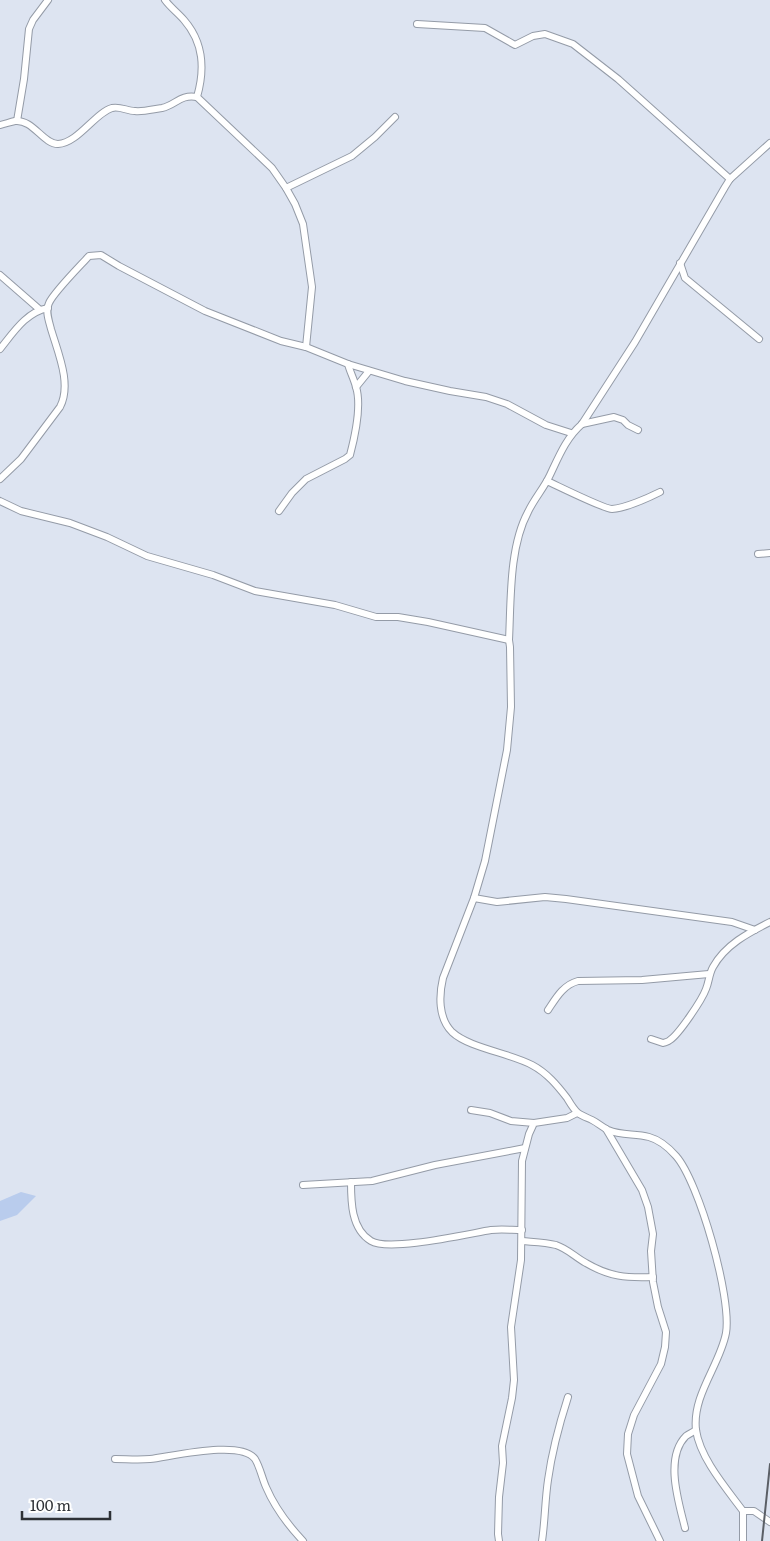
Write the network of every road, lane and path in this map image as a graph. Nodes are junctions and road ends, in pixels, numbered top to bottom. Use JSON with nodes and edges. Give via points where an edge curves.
{"nodes":[{"id":1,"x":48,"y":0,"type":"edge"},
{"id":2,"x":165,"y":0,"type":"edge"},
{"id":3,"x":417,"y":24,"type":"dead end"},
{"id":4,"x":197,"y":97,"type":"junction"},
{"id":5,"x":395,"y":118,"type":"dead end"},
{"id":6,"x":17,"y":120,"type":"junction"},
{"id":7,"x":0,"y":125,"type":"edge"},
{"id":8,"x":770,"y":143,"type":"edge"},
{"id":9,"x":730,"y":179,"type":"junction"},
{"id":10,"x":286,"y":188,"type":"junction"},
{"id":11,"x":680,"y":263,"type":"junction"},
{"id":12,"x":0,"y":275,"type":"edge"},
{"id":13,"x":685,"y":278,"type":"junction"},
{"id":14,"x":670,"y":281,"type":"junction"},
{"id":15,"x":48,"y":308,"type":"junction"},
{"id":16,"x":39,"y":310,"type":"junction"},
{"id":17,"x":759,"y":338,"type":"dead end"},
{"id":18,"x":306,"y":347,"type":"junction"},
{"id":19,"x":0,"y":349,"type":"edge"},
{"id":20,"x":348,"y":364,"type":"junction"},
{"id":21,"x":369,"y":371,"type":"junction"},
{"id":22,"x":356,"y":387,"type":"junction"},
{"id":23,"x":582,"y":424,"type":"junction"},
{"id":24,"x":638,"y":430,"type":"dead end"},
{"id":25,"x":571,"y":433,"type":"junction"},
{"id":26,"x":0,"y":479,"type":"edge"},
{"id":27,"x":547,"y":481,"type":"junction"},
{"id":28,"x":660,"y":492,"type":"dead end"},
{"id":29,"x":0,"y":501,"type":"edge"},
{"id":30,"x":279,"y":512,"type":"dead end"},
{"id":31,"x":770,"y":553,"type":"edge"},
{"id":32,"x":758,"y":554,"type":"dead end"},
{"id":33,"x":509,"y":640,"type":"junction"},
{"id":34,"x":474,"y":898,"type":"junction"},
{"id":35,"x":770,"y":922,"type":"edge"},
{"id":36,"x":755,"y":930,"type":"junction"},
{"id":37,"x":709,"y":974,"type":"junction"},
{"id":38,"x":548,"y":1010,"type":"dead end"},
{"id":39,"x":651,"y":1039,"type":"dead end"},
{"id":40,"x":471,"y":1110,"type":"dead end"},
{"id":41,"x":577,"y":1113,"type":"junction"},
{"id":42,"x":534,"y":1124,"type":"junction"},
{"id":43,"x":606,"y":1129,"type":"junction"},
{"id":44,"x":525,"y":1148,"type":"junction"},
{"id":45,"x":352,"y":1182,"type":"junction"},
{"id":46,"x":303,"y":1185,"type":"dead end"},
{"id":47,"x":522,"y":1230,"type":"junction"},
{"id":48,"x":522,"y":1241,"type":"junction"},
{"id":49,"x":653,"y":1277,"type":"junction"},
{"id":50,"x":568,"y":1398,"type":"dead end"},
{"id":51,"x":696,"y":1430,"type":"junction"},
{"id":52,"x":115,"y":1459,"type":"dead end"},
{"id":53,"x":743,"y":1511,"type":"junction"},
{"id":54,"x":770,"y":1522,"type":"edge"},
{"id":55,"x":685,"y":1528,"type":"dead end"},
{"id":56,"x":303,"y":1541,"type":"edge"},
{"id":57,"x":499,"y":1541,"type":"edge"},
{"id":58,"x":542,"y":1541,"type":"edge"},
{"id":59,"x":660,"y":1541,"type":"edge"},
{"id":60,"x":743,"y":1541,"type":"edge"}],
"edges":[{"from":1,"to":6,"type":"street","via":[[33,20],[30,30]]},
{"from":2,"to":4,"type":"street","via":[[194,32],[201,54],[202,80]]},
{"from":3,"to":9,"type":"street","via":[[485,28],[515,45],[545,34],[573,44],[618,79]]},
{"from":4,"to":6,"type":"street","via":[[188,95],[164,108],[136,111],[112,108],[71,140],[58,144]]},
{"from":4,"to":10,"type":"street","via":[[272,168]]},
{"from":5,"to":10,"type":"street","via":[[352,156]]},
{"from":6,"to":7,"type":"street"},
{"from":8,"to":9,"type":"street"},
{"from":9,"to":11,"type":"street"},
{"from":10,"to":18,"type":"street","via":[[303,224],[312,287]]},
{"from":11,"to":13,"type":"street"},
{"from":11,"to":14,"type":"street"},
{"from":12,"to":16,"type":"street"},
{"from":13,"to":14,"type":"street"},
{"from":13,"to":17,"type":"street"},
{"from":14,"to":23,"type":"street"},
{"from":15,"to":16,"type":"street"},
{"from":15,"to":18,"type":"street","via":[[52,298],[89,256],[101,254],[205,311]]},
{"from":15,"to":26,"type":"street","via":[[63,373],[64,400],[21,459]]},
{"from":16,"to":19,"type":"street","via":[[30,315]]},
{"from":18,"to":20,"type":"street"},
{"from":20,"to":21,"type":"street"},
{"from":20,"to":22,"type":"street"},
{"from":21,"to":22,"type":"street"},
{"from":21,"to":25,"type":"street","via":[[500,401],[546,425]]},
{"from":22,"to":30,"type":"street","via":[[358,408],[350,455],[306,479]]},
{"from":23,"to":24,"type":"street","via":[[614,417]]},
{"from":23,"to":25,"type":"street"},
{"from":25,"to":27,"type":"street"},
{"from":27,"to":28,"type":"street","via":[[612,509]]},
{"from":27,"to":33,"type":"street","via":[[528,512],[512,566]]},
{"from":29,"to":33,"type":"street","via":[[21,511],[70,523],[147,556],[255,591],[335,605],[376,617],[428,622]]},
{"from":31,"to":32,"type":"street"},
{"from":33,"to":34,"type":"street","via":[[512,707],[507,750],[485,861]]},
{"from":34,"to":36,"type":"street","via":[[497,902],[545,897],[566,899],[732,922]]},
{"from":34,"to":41,"type":"street","via":[[442,978],[440,1004],[444,1017],[451,1031],[464,1040],[521,1060],[544,1072]]},
{"from":35,"to":36,"type":"street"},
{"from":36,"to":37,"type":"street","via":[[735,941]]},
{"from":37,"to":38,"type":"street","via":[[578,981],[562,990]]},
{"from":37,"to":39,"type":"street","via":[[700,1002],[671,1040],[663,1043]]},
{"from":40,"to":42,"type":"street"},
{"from":41,"to":42,"type":"street"},
{"from":41,"to":43,"type":"street"},
{"from":42,"to":44,"type":"street"},
{"from":43,"to":49,"type":"street","via":[[642,1190],[648,1207],[653,1234]]},
{"from":43,"to":51,"type":"street","via":[[619,1134],[649,1137],[664,1144],[678,1158],[702,1212],[726,1301],[726,1332],[705,1387],[696,1417]]},
{"from":44,"to":45,"type":"street"},
{"from":44,"to":47,"type":"street","via":[[522,1161]]},
{"from":45,"to":46,"type":"street"},
{"from":45,"to":47,"type":"street","via":[[354,1216],[364,1235],[384,1245],[494,1230]]},
{"from":47,"to":48,"type":"street"},
{"from":48,"to":49,"type":"street","via":[[556,1245],[612,1274],[629,1278]]},
{"from":48,"to":57,"type":"street","via":[[511,1327],[514,1380],[502,1446]]},
{"from":49,"to":59,"type":"street","via":[[666,1332],[665,1347],[661,1364],[634,1415],[628,1434],[627,1454],[638,1496]]},
{"from":50,"to":58,"type":"street","via":[[555,1437]]},
{"from":51,"to":53,"type":"street","via":[[699,1444],[722,1484]]},
{"from":51,"to":55,"type":"street","via":[[680,1445],[676,1457],[674,1478]]},
{"from":52,"to":56,"type":"street","via":[[148,1459],[208,1450],[245,1452],[255,1459],[280,1514]]},
{"from":53,"to":54,"type":"street","via":[[754,1511]]},
{"from":53,"to":60,"type":"street"}]}
